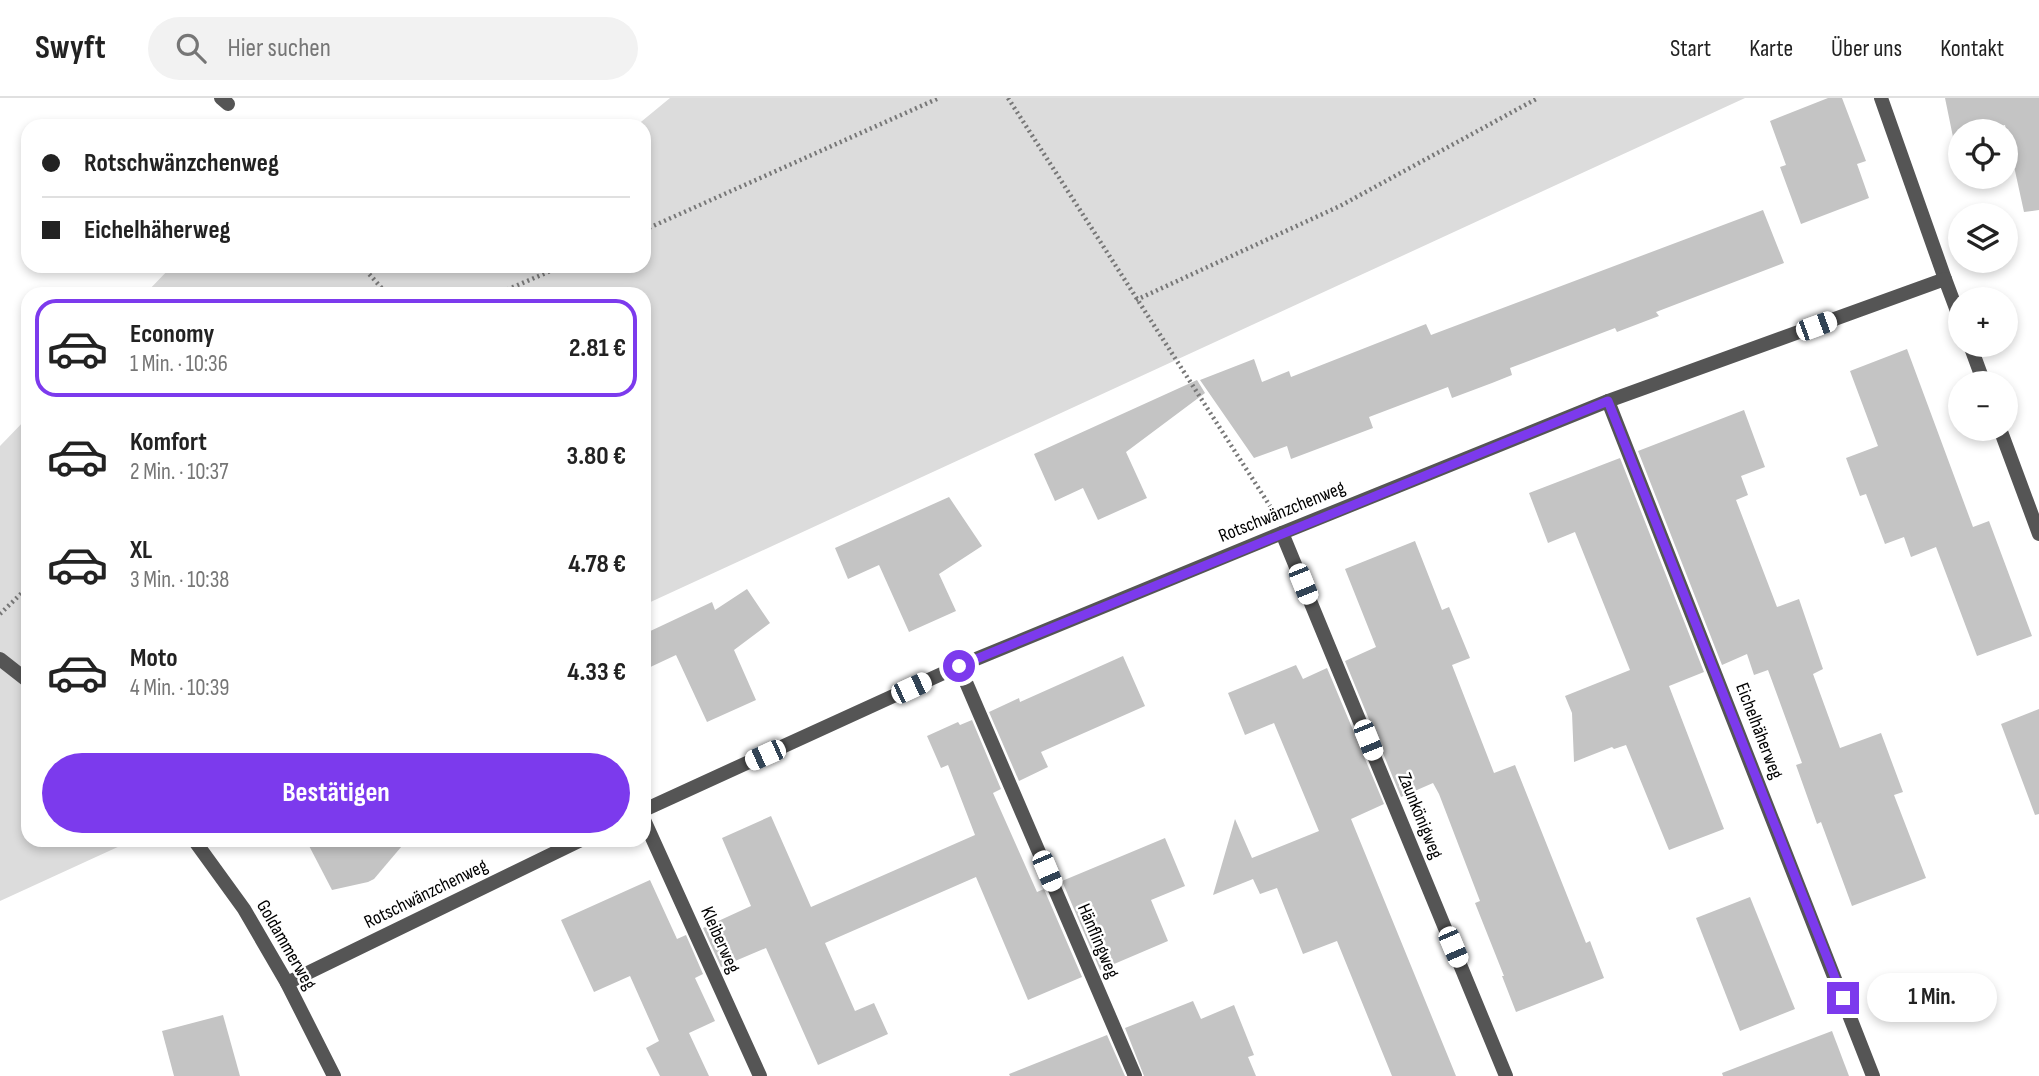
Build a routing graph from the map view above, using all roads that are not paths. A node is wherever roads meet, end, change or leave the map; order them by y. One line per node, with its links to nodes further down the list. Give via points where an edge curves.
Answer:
1 (1881, 98): 2 (street)
2 (1945, 279): 3 (street); 4 (street, Rotschwänzchenweg)
3 (1948, 287)
4 (1608, 401): 6 (street, Rotschwänzchenweg); 20 (street, Eichelhäherweg)
5 (2004, 441): 7 (street)
6 (1282, 533): 9 (street, Rotschwänzchenweg); 19 (street, Zaunkönigweg)
7 (2039, 534)
8 (0, 659): 10 (street)
9 (959, 666): 11 (street, Rotschwänzchenweg); 18 (street, Hänflingweg)
10 (21, 676)
11 (651, 807)
12 (651, 835): 17 (street, Kleiberweg)
13 (199, 847): 15 (street, Goldammerweg, via 244,909)
14 (567, 847): 15 (street, Rotschwänzchenweg)
15 (287, 984): 16 (street, Goldammerweg)
16 (334, 1076)
17 (760, 1076)
18 (1135, 1076)
19 (1506, 1076)
20 (1873, 1076)

